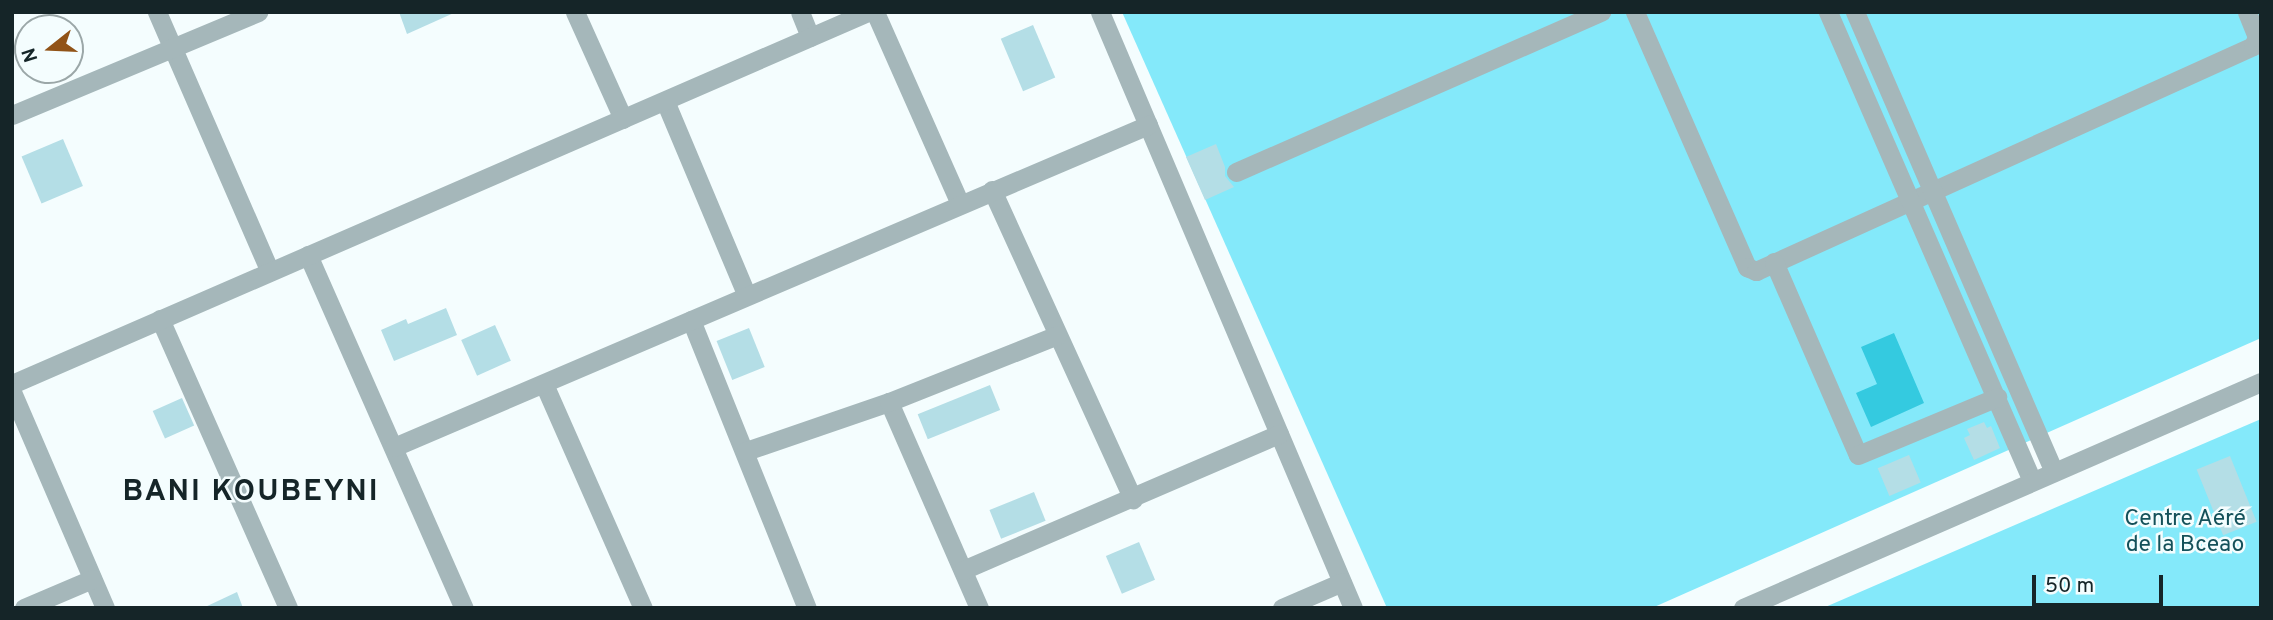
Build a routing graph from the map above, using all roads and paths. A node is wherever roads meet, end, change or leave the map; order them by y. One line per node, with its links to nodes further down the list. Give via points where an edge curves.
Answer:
1 (156, 12): 14 (street)
2 (258, 12): 14 (street)
3 (575, 12): 17 (street)
4 (800, 12): 13 (street)
5 (868, 12): 13 (street)
6 (875, 12): 23 (street)
7 (1100, 12): 18 (street)
8 (1601, 12): 19 (street)
9 (1635, 12): 25 (street, via 1747,267 1756,271)
10 (1828, 12): 22 (street)
11 (1855, 12): 21 (street)
12 (2247, 12): 21 (street, via 2257,37 2253,46)
13 (810, 37): 15 (street)
14 (172, 50): 16 (street); 26 (street)
15 (664, 101): 17 (street); 27 (street)
16 (12, 115)
17 (623, 119): 24 (street)
18 (1148, 125): 20 (street); 37 (street)
19 (1236, 172)
20 (992, 190): 23 (street); 30 (street)
21 (1933, 190): 22 (street); 40 (street)
22 (1910, 200): 25 (street); 35 (street)
23 (960, 204): 27 (street)
24 (308, 255): 26 (street); 38 (street)
25 (1774, 261): 35 (street, via 1858,455)
26 (270, 272): 28 (street)
27 (746, 295): 29 (street)
28 (160, 320): 32 (street); 48 (street)
29 (691, 320): 33 (street); 39 (street)
30 (1058, 335): 36 (street); 42 (street)
31 (2261, 382): 40 (street)
32 (12, 384)
33 (544, 384): 38 (street); 50 (street)
34 (12, 392): 44 (street)
35 (1997, 397): 41 (street)
36 (888, 402): 39 (street); 43 (street)
37 (1279, 435): 42 (street); 45 (street)
38 (394, 447): 49 (street)
39 (746, 451): 51 (street)
40 (2054, 472): 41 (street)
41 (2032, 481): 55 (street)
42 (1133, 499): 43 (street)
43 (963, 570): 52 (street)
44 (92, 579): 46 (street); 47 (street)
45 (1342, 582): 53 (street); 54 (street)
46 (24, 608)
47 (105, 608)
48 (288, 608)
49 (464, 608)
50 (643, 608)
51 (807, 608)
52 (979, 608)
53 (1282, 608)
54 (1353, 608)
55 (1743, 608)

